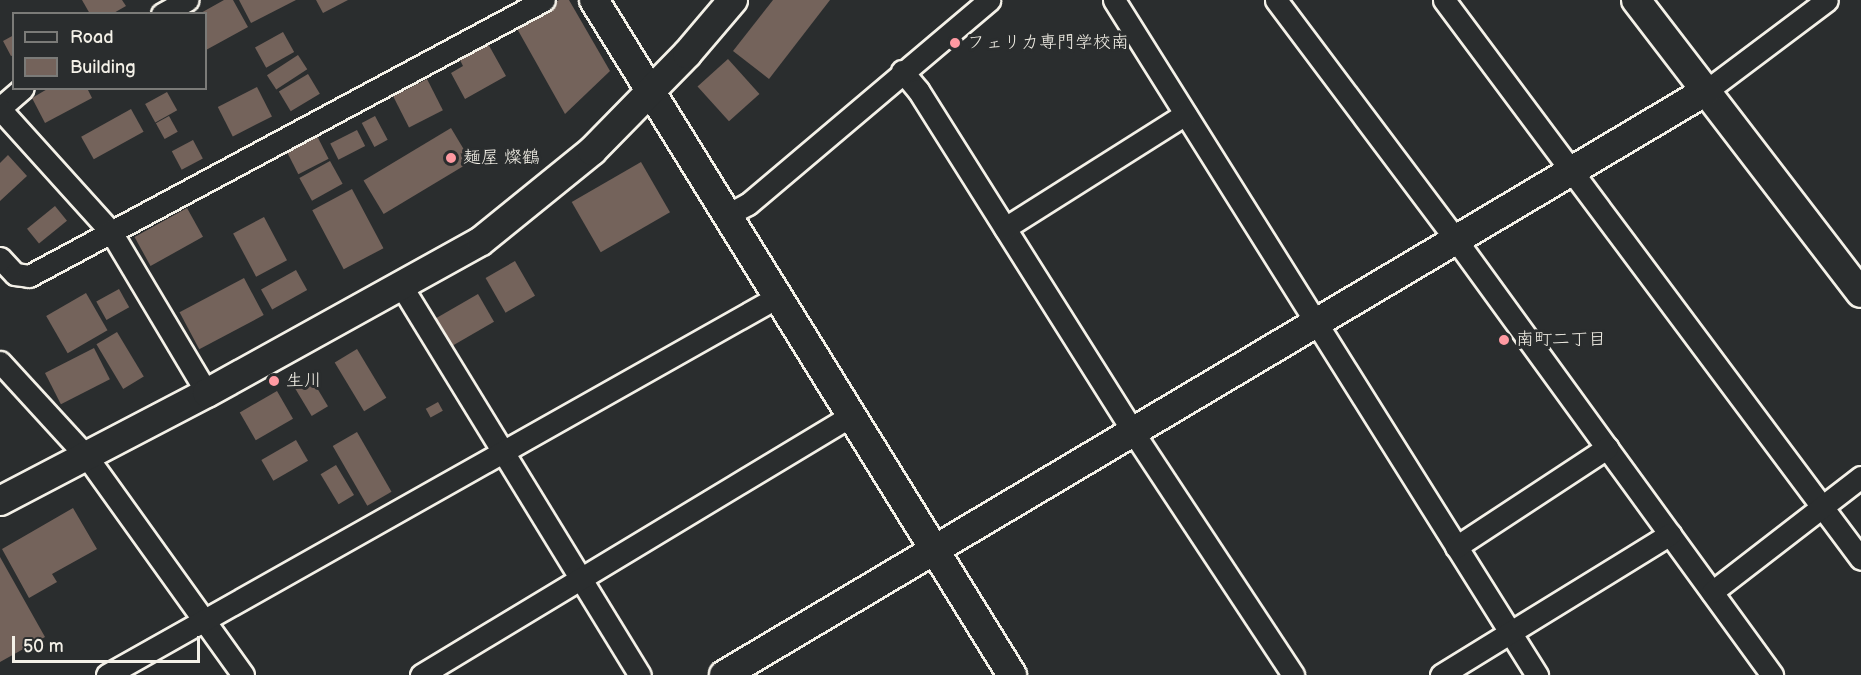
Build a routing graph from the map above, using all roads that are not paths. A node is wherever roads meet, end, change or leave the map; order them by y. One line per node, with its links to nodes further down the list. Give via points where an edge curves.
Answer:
1 (188, 0): 11 (street)
2 (544, 0): 21 (street)
3 (594, 0): 14 (street)
4 (734, 0): 14 (street)
5 (989, 0): 12 (street)
6 (1114, 0): 17 (street)
7 (1276, 0): 22 (street)
8 (1444, 0): 18 (street)
9 (1636, 0): 15 (street)
10 (1827, 0): 15 (street)
11 (166, 12)
12 (902, 71): 19 (street, via 748,204); 20 (street)
13 (21, 90): 16 (street)
14 (653, 91): 19 (street); 24 (street, via 524,210 481,242)
15 (1706, 91): 18 (street); 25 (street)
16 (0, 108): 21 (street)
17 (1185, 114): 20 (street); 27 (street)
18 (1572, 170): 22 (street); 37 (street)
19 (729, 214): 26 (street)
20 (1005, 228): 31 (street)
21 (111, 232): 23 (street, via 28,276 15,274); 29 (street)
22 (1456, 240): 27 (street); 32 (street)
23 (0, 258)
24 (402, 287): 29 (street); 33 (street)
25 (1861, 293)
26 (779, 296): 30 (street); 33 (street)
27 (1315, 323): 31 (street); 39 (street)
28 (0, 362): 34 (street)
29 (207, 393): 34 (street)
30 (852, 415): 40 (street); 42 (street)
31 (1133, 432): 40 (street); 52 (street)
32 (1607, 448): 38 (street); 39 (street)
33 (503, 453): 42 (street); 44 (street)
34 (87, 457): 36 (street); 44 (street)
35 (1861, 477): 37 (street)
36 (0, 501)
37 (1821, 507): 41 (street); 43 (street)
38 (1670, 534): 43 (street); 45 (street)
39 (1456, 547): 45 (street)
40 (935, 549): 50 (street); 51 (street)
41 (1861, 559)
42 (582, 580): 48 (street); 49 (street)
43 (1712, 592): 55 (street)
44 (205, 622): 46 (street); 47 (street)
45 (1510, 633): 53 (street); 54 (street)
46 (107, 675)
47 (243, 675)
48 (421, 675)
49 (640, 675)
50 (724, 675)
51 (1012, 675)
52 (1293, 675)
53 (1441, 675)
54 (1537, 675)
55 (1772, 675)

